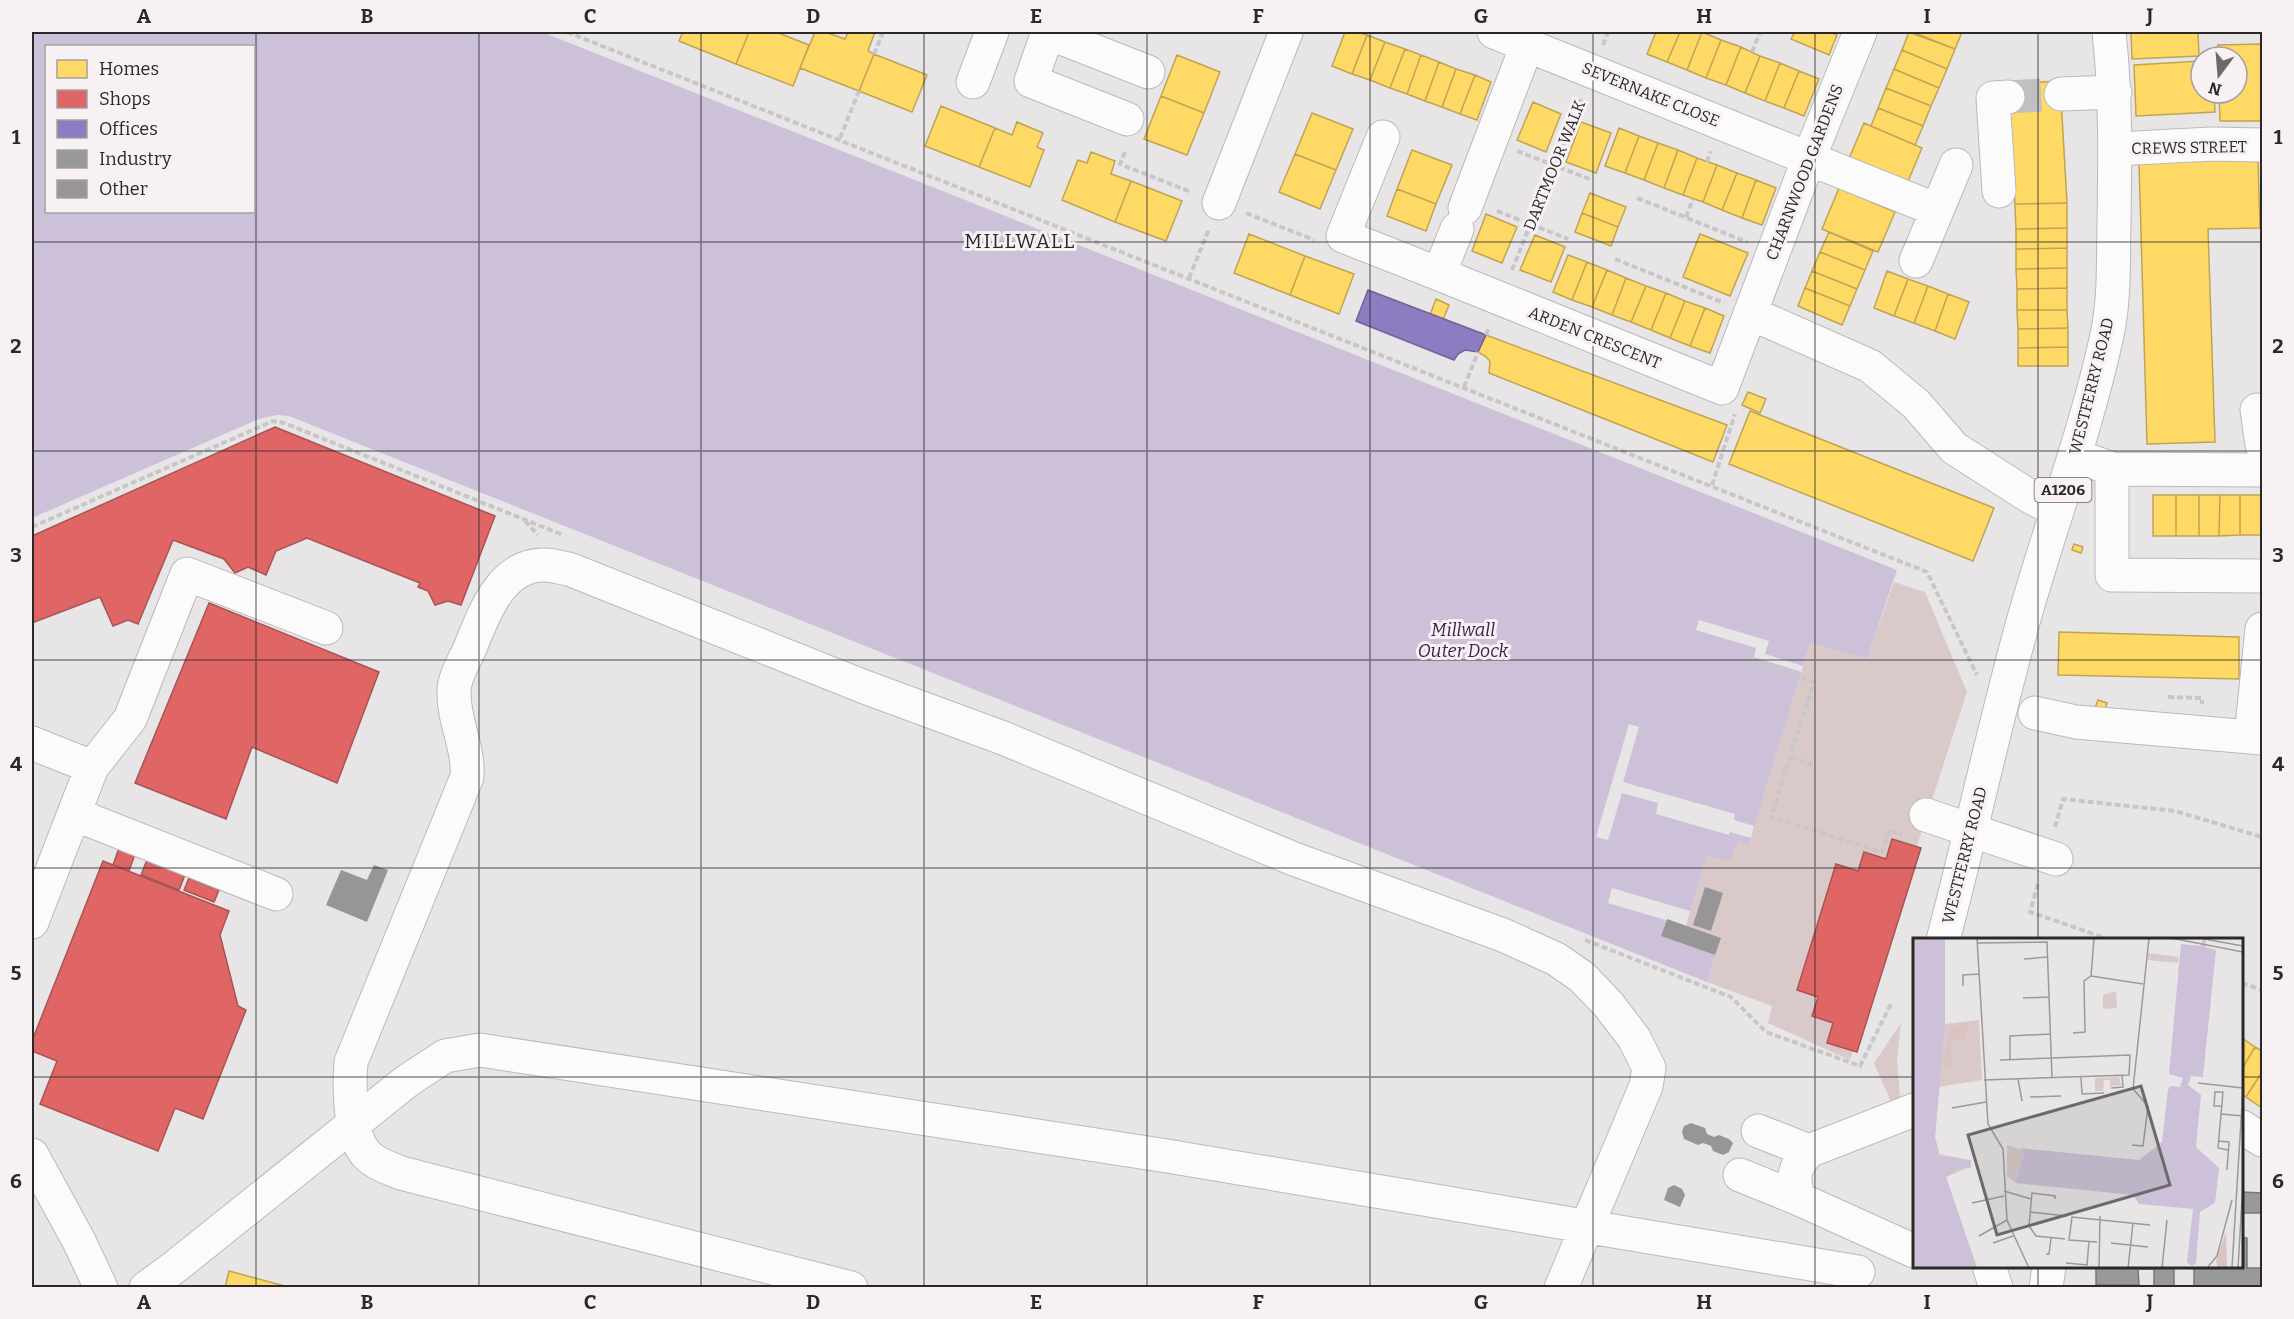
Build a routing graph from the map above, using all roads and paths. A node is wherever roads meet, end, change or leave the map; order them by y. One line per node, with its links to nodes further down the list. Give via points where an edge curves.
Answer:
1 (567, 32): 12 (path)
2 (590, 32): 13 (path)
3 (883, 32): 17 (path)
4 (992, 32): 20 (street)
5 (1047, 32): 14 (street); 25 (street, via 1031,81)
6 (1286, 32): 39 (street)
7 (1494, 32): 15 (street, SEVERNAKE CLOSE)
8 (1608, 32): 18 (path, DARTMOOR WALK)
9 (1760, 32): 16 (path)
10 (1860, 32): 32 (street, CHARNWOOD GARDENS)
11 (2109, 32): 22 (street, WESTFERRY ROAD / A1206)
12 (576, 34): 13 (path)
13 (587, 39): 27 (path)
14 (1106, 42): 19 (street)
15 (1527, 45): 18 (street, SEVERNAKE CLOSE); 28 (street)
16 (1752, 52)
17 (874, 54)
18 (1592, 70): 32 (street, SEVERNAKE CLOSE); 33 (path, DARTMOOR WALK)
19 (1148, 72)
20 (973, 82)
21 (859, 91): 27 (path)
22 (2115, 92): 23 (street); 30 (street, WESTFERRY ROAD / A1206)
23 (2061, 94)
24 (2008, 97): 36 (street, via 1993,98)
25 (1127, 119)
26 (1383, 137): 44 (street)
27 (840, 138): 50 (path)
28 (1491, 141): 33 (path); 41 (street)
29 (2262, 146): 30 (street, CREWS STREET, via 2211,144)
30 (2116, 149): 58 (street, WESTFERRY ROAD / A1206, via 2112,296 2107,334)
31 (1125, 152): 39 (path, via 1120,164)
32 (1809, 158): 40 (street, SEVERNAKE CLOSE); 46 (street, CHARNWOOD GARDENS)
33 (1553, 165): 35 (path); 43 (path, DARTMOOR WALK)
34 (1956, 165): 40 (street)
35 (1592, 180)
36 (1999, 191)
37 (1637, 198): 42 (path)
38 (1693, 199): 42 (path)
39 (1219, 203): 44 (path, via 1338,250); 50 (path)
40 (1937, 210): 48 (street)
41 (1463, 212): 43 (path); 49 (street)
42 (1686, 218): 46 (path)
43 (1530, 224): 45 (path); 51 (path, DARTMOOR WALK)
44 (1343, 236): 49 (street, ARDEN CRESCENT)
45 (1568, 239)
46 (1773, 252): 52 (street, CHARNWOOD GARDENS)
47 (1615, 259): 52 (path)
48 (1916, 261)
49 (1439, 274): 51 (street, ARDEN CRESCENT)
50 (1189, 278): 54 (path)
51 (1500, 299): 55 (street, ARDEN CRESCENT)
52 (1750, 313): 55 (street); 62 (street, via 1870,366 1916,404 1953,448)
53 (1478, 352): 54 (path)
54 (1464, 387): 61 (path)
55 (1722, 388): 61 (path, via 1740,396)
56 (2257, 410): 57 (street)
57 (2262, 445)
58 (2074, 455): 59 (street); 62 (street, WESTFERRY ROAD / A1206)
59 (2112, 469): 60 (street); 67 (street, via 2112,575)
60 (2262, 470)
61 (1712, 485): 71 (path, via 1928,572 1982,684)
62 (2056, 510): 71 (street, WESTFERRY ROAD / A1206)
63 (523, 519): 64 (path, via 273,421); 65 (path); 66 (path)
64 (32, 527)
65 (548, 528)
66 (539, 536)
67 (2262, 576)
68 (326, 628): 77 (street, via 188,574 130,719)
69 (2262, 629): 73 (street)
70 (1741, 659): 75 (path, via 1814,682)
71 (2004, 693): 80 (street, WESTFERRY ROAD / A1206)
72 (2035, 713): 73 (street, via 2076,722)
73 (2256, 738)
74 (32, 743): 77 (street)
75 (1790, 757): 76 (path); 79 (path, via 1771,817 1881,855 1889,830 1904,834)
76 (1815, 765)
77 (92, 767): 78 (street)
78 (74, 814): 83 (street); 84 (street)
79 (1916, 819): 80 (street)
80 (1971, 830): 82 (street); 85 (street, WESTFERRY ROAD / A1206)
81 (2262, 837): 82 (path, via 2175,811 2063,799)
82 (2049, 857): 86 (path, via 2030,912)
83 (276, 894)
84 (32, 922)
85 (1943, 938)
86 (2108, 938)
87 (2243, 984): 88 (path)
88 (2262, 990)
89 (1892, 1002): 90 (path, via 1860,1066)
90 (1826, 1053)
91 (1913, 1110): 96 (street)
92 (354, 1124): 100 (street, via 445,1056 480,1050 1167,1156); 100 (street, via 349,1086 351,1062 466,777 468,761 454,711 454,687 484,614 504,582 525,569 545,565 569,569 1003,738 1283,855 1556,958 1608,1004 1634,1038 1649,1068 1646,1086); 106 (street); 107 (street, via 358,1142 367,1155 401,1173)
93 (2243, 1128): 95 (street)
94 (1758, 1131): 96 (street)
95 (2262, 1140)
96 (1809, 1151): 99 (street, via 1797,1163 1793,1182)
97 (32, 1155): 105 (street)
98 (1740, 1175): 99 (street)
99 (1799, 1199): 101 (street)
100 (1587, 1226): 104 (street); 108 (street)
101 (1913, 1251)
102 (1990, 1268): 109 (street)
103 (2049, 1268): 110 (street)
104 (1858, 1272)
105 (100, 1287)
106 (146, 1287)
107 (851, 1287)
108 (1561, 1287)
109 (1996, 1287)
110 (2046, 1287)

